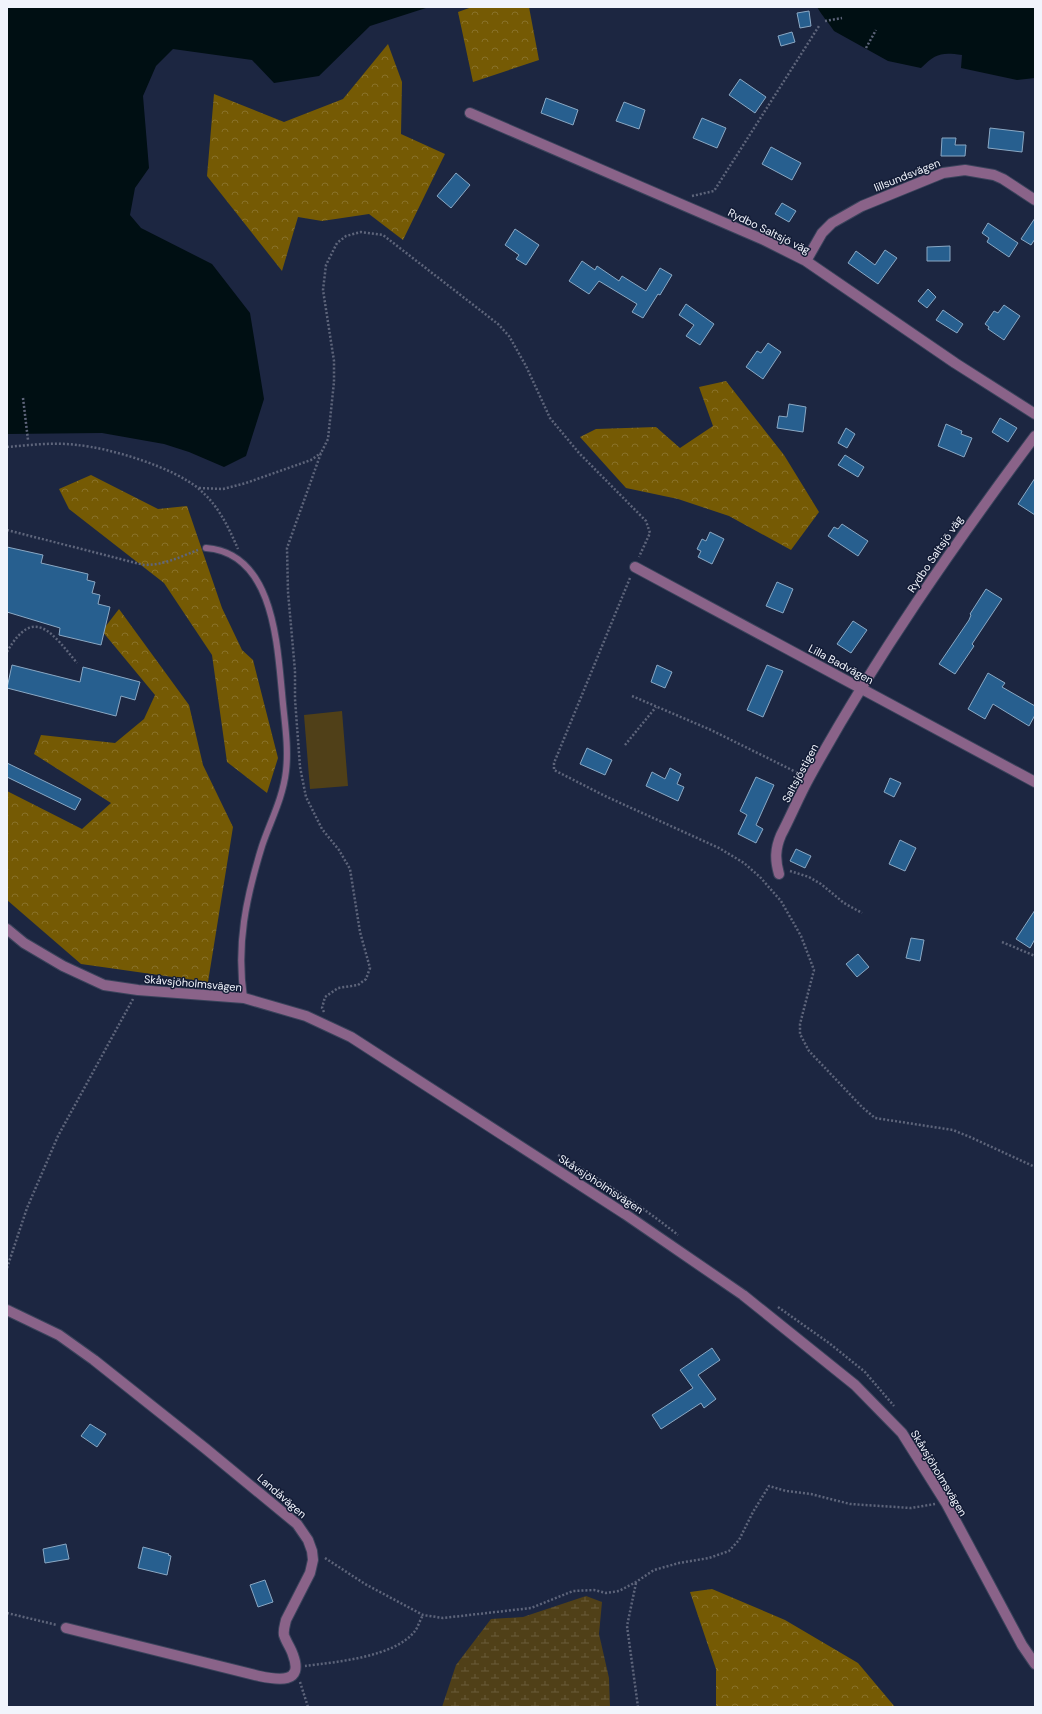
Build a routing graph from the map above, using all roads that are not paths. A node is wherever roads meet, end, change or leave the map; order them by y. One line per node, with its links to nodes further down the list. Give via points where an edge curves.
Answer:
1 (470, 113): 3 (street, Rydbo Saltsjö väg, via 764,240)
2 (1035, 200): 3 (street, lillsundsvägen, via 994,175 965,170 943,173 862,206 838,219 822,233)
3 (806, 261): 4 (street, Rydbo Saltsjö väg, via 960,367)
4 (1035, 414)
5 (1035, 436): 8 (street, Rydbo Saltsjö väg, via 972,521 881,655)
6 (206, 548): 12 (lane, via 224,552 246,566 259,586 270,612 280,673 287,759 282,793 262,847 241,933 240,973)
7 (635, 567): 8 (street, Lilla Badvägen)
8 (861, 689): 9 (street, Lilla Badvägen); 10 (street, Saltsjöstigen, via 809,778 778,843 775,859)
9 (1035, 782)
10 (778, 871)
11 (7, 929): 12 (street, Skåvsjöholmsvägen, via 24,943 104,985)
12 (244, 998): 15 (street, Skåvsjöholmsvägen, via 306,1016 351,1037 625,1214 743,1295 855,1385 902,1433 946,1503)
13 (7, 1310): 14 (street, Landåvägen, via 59,1335 94,1360 297,1524 312,1550 310,1574 284,1628 284,1635 296,1667 291,1677 276,1679)
14 (66, 1628)
15 (1035, 1664)

